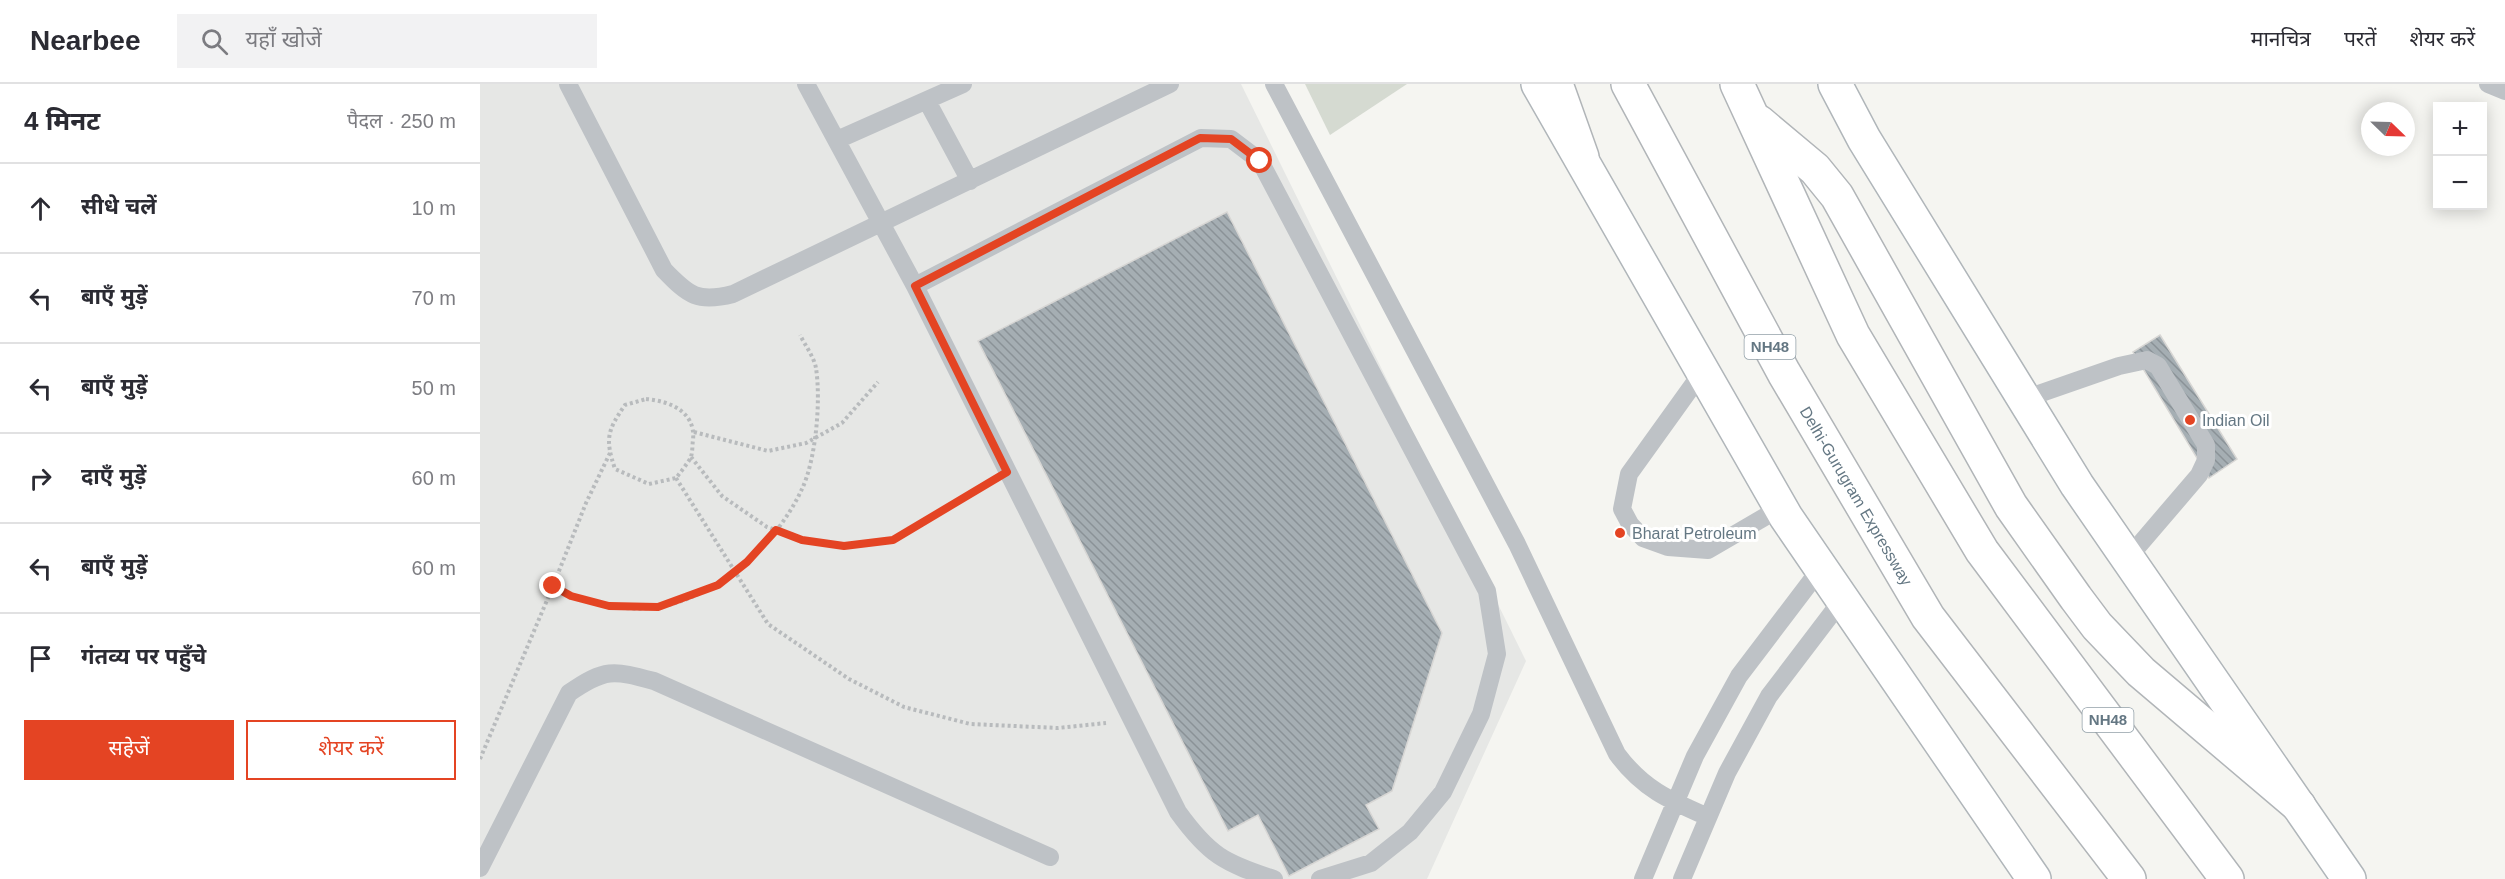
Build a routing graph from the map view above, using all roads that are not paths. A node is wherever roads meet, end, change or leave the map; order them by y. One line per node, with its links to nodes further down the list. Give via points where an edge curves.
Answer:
1 (568, 84): 18 (lane, via 664,270 682,290 709,300 733,294)
2 (806, 84): 15 (lane)
3 (963, 84): 13 (lane)
4 (1170, 84): 17 (lane)
5 (1274, 84): 26 (lane, via 1517,544 1617,754 1652,791)
6 (1538, 84): 16 (main road)
7 (1556, 84): 16 (main road)
8 (1628, 84): 36 (main road, Delhi-Gurugram Expressway / NH48, via 1784,373 1921,606)
9 (1737, 84): 14 (main road, NH48)
10 (1835, 84): 21 (main road, via 1863,139)
11 (2488, 84): 12 (lane)
12 (2505, 91)
13 (927, 100): 15 (lane); 17 (lane)
14 (1753, 117): 27 (main road, via 1815,169 1837,196 2015,513 2097,626 2141,672); 37 (main road, NH48, via 1852,335 1989,561)
15 (837, 140): 18 (lane)
16 (1582, 158): 20 (main road)
17 (970, 181): 18 (lane)
18 (881, 221): 19 (lane)
19 (915, 286): 31 (lane, via 1178,812 1199,840 1232,865); 32 (lane, via 1200,138 1231,139 1260,161 1487,591 1497,654 1481,714 1443,792 1410,832 1371,863)
20 (1703, 371): 22 (main road); 22 (lane, via 1629,474 1622,509 1630,524 1643,538 1668,547 1708,549)
21 (2024, 399): 23 (main road); 23 (lane, via 2119,366 2147,360 2158,366 2206,446 2206,460 2199,475)
22 (1780, 508): 24 (main road)
23 (2128, 558): 27 (main road)
24 (1821, 568): 25 (main road); 26 (lane, via 1739,676 1695,756)
25 (1842, 600): 28 (lane, via 1769,696 1727,772); 35 (main road)
26 (1675, 802): 28 (lane); 33 (lane)
27 (2299, 806): 38 (main road)
28 (1708, 817): 34 (lane)
29 (1050, 857): 30 (lane, via 654,681 623,673 594,675 569,693)
30 (480, 868)
31 (1274, 879)
32 (1320, 879)
33 (1643, 879)
34 (1682, 879)
35 (2034, 879)
36 (2129, 879)
37 (2227, 879)
38 (2349, 879)

